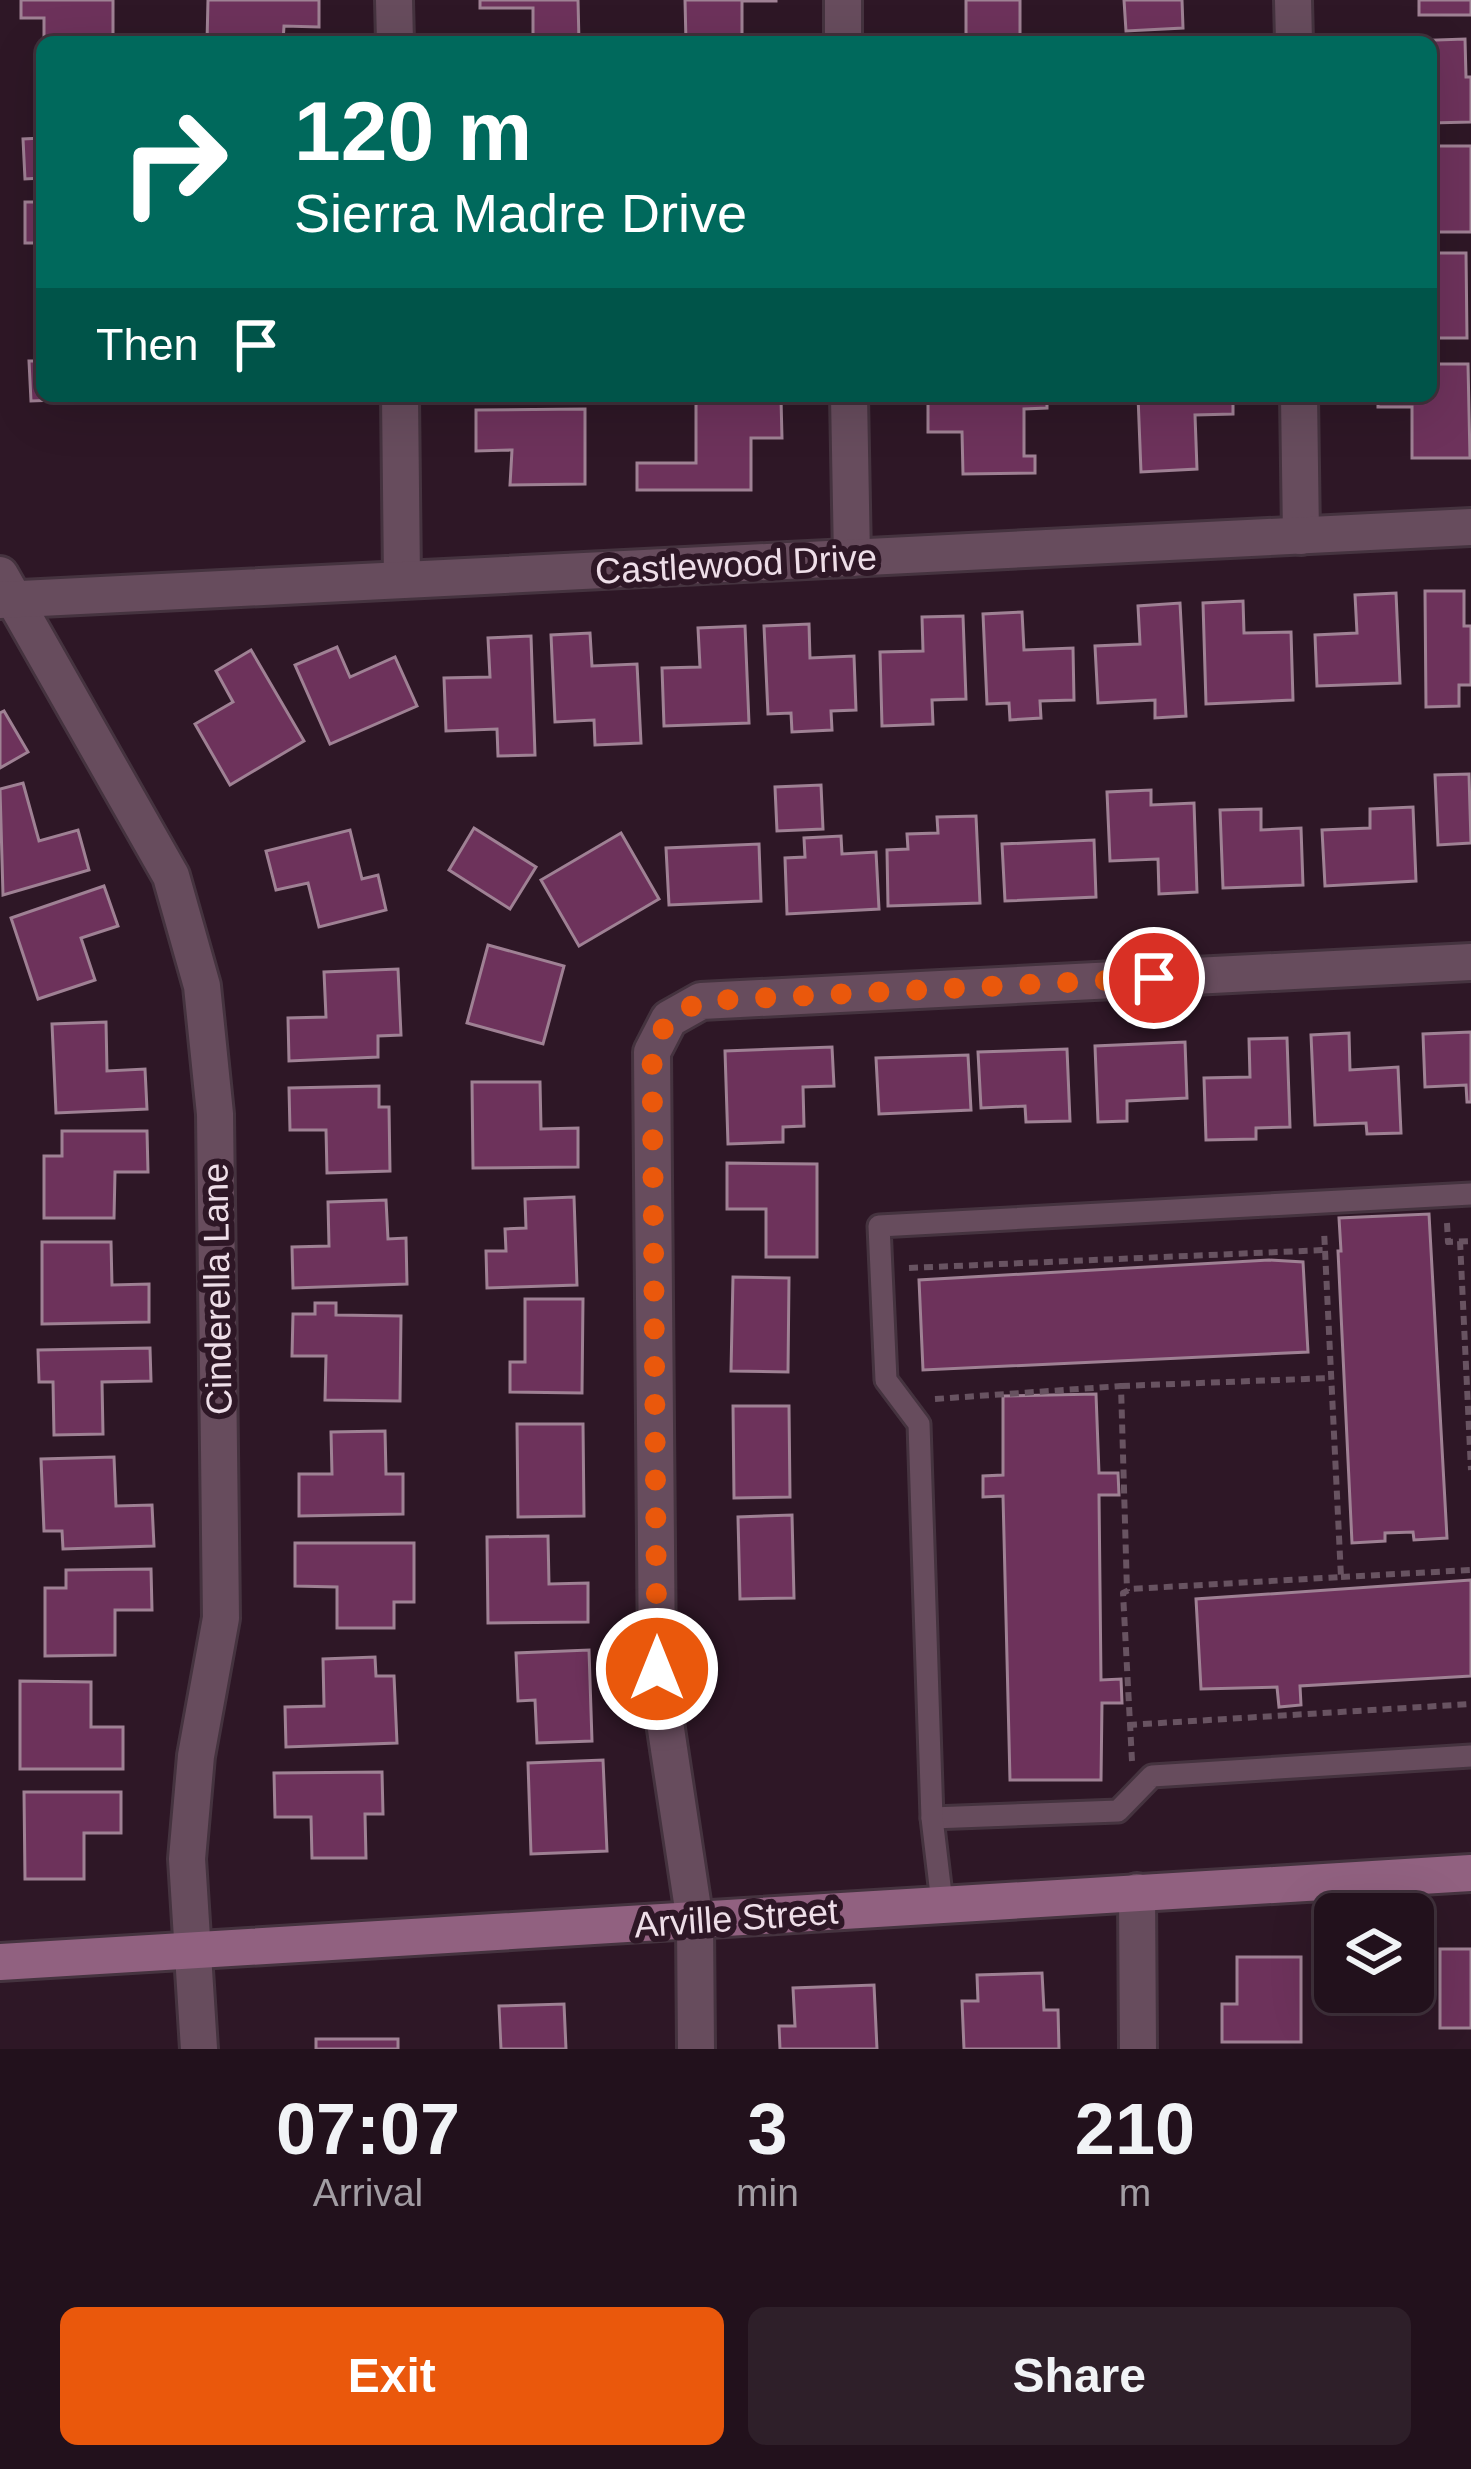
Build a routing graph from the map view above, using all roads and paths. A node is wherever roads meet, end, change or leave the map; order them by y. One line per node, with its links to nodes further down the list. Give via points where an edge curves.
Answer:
1 (394, 0): 4 (street)
2 (843, 0): 5 (street)
3 (1293, 0): 6 (street)
4 (394, 36)
5 (843, 36)
6 (1294, 36)
7 (400, 402): 13 (street)
8 (849, 402): 12 (street)
9 (1299, 402): 11 (street)
10 (1471, 527): 11 (street, Castlewood Drive)
11 (1301, 536): 12 (street, Castlewood Drive)
12 (852, 558): 13 (street, Castlewood Drive)
13 (402, 580): 14 (street, Castlewood Drive)
14 (5, 592): 38 (street, Cinderella Lane, via 171,876 202,986 215,1114 221,1618 187,1859)
15 (1471, 962): 37 (street, via 701,1001 668,1019 652,1052 657,1669)
16 (1471, 1194): 17 (lane)
17 (1321, 1202): 19 (path); 20 (lane, via 879,1226)
18 (1460, 1241): 21 (path)
19 (1325, 1250): 20 (path); 22 (path)
20 (881, 1270): 24 (lane, via 886,1380)
21 (1469, 1367): 25 (path)
22 (1331, 1378): 23 (path); 27 (path)
23 (1121, 1386): 24 (path); 28 (path)
24 (900, 1400): 33 (lane, via 919,1424)
25 (1471, 1470)
26 (1471, 1570): 27 (path)
27 (1342, 1576): 28 (path)
28 (1127, 1591): 30 (path)
29 (1471, 1704): 30 (path)
30 (1128, 1725): 32 (path, via 1129,1754)
31 (1471, 1756): 32 (lane, via 1152,1776)
32 (1143, 1785): 33 (lane, via 1118,1811)
33 (932, 1818): 36 (lane)
34 (1471, 1873): 35 (main road, Arville Street)
35 (1137, 1892): 36 (main road, Arville Street); 42 (street)
36 (942, 1904): 37 (main road, Arville Street)
37 (695, 1922): 38 (main road, Arville Street); 41 (street)
38 (194, 1952): 39 (main road, Arville Street); 40 (street, Cinderella Lane)
39 (0, 1962)
40 (200, 2049)
41 (696, 2049)
42 (1138, 2049)

